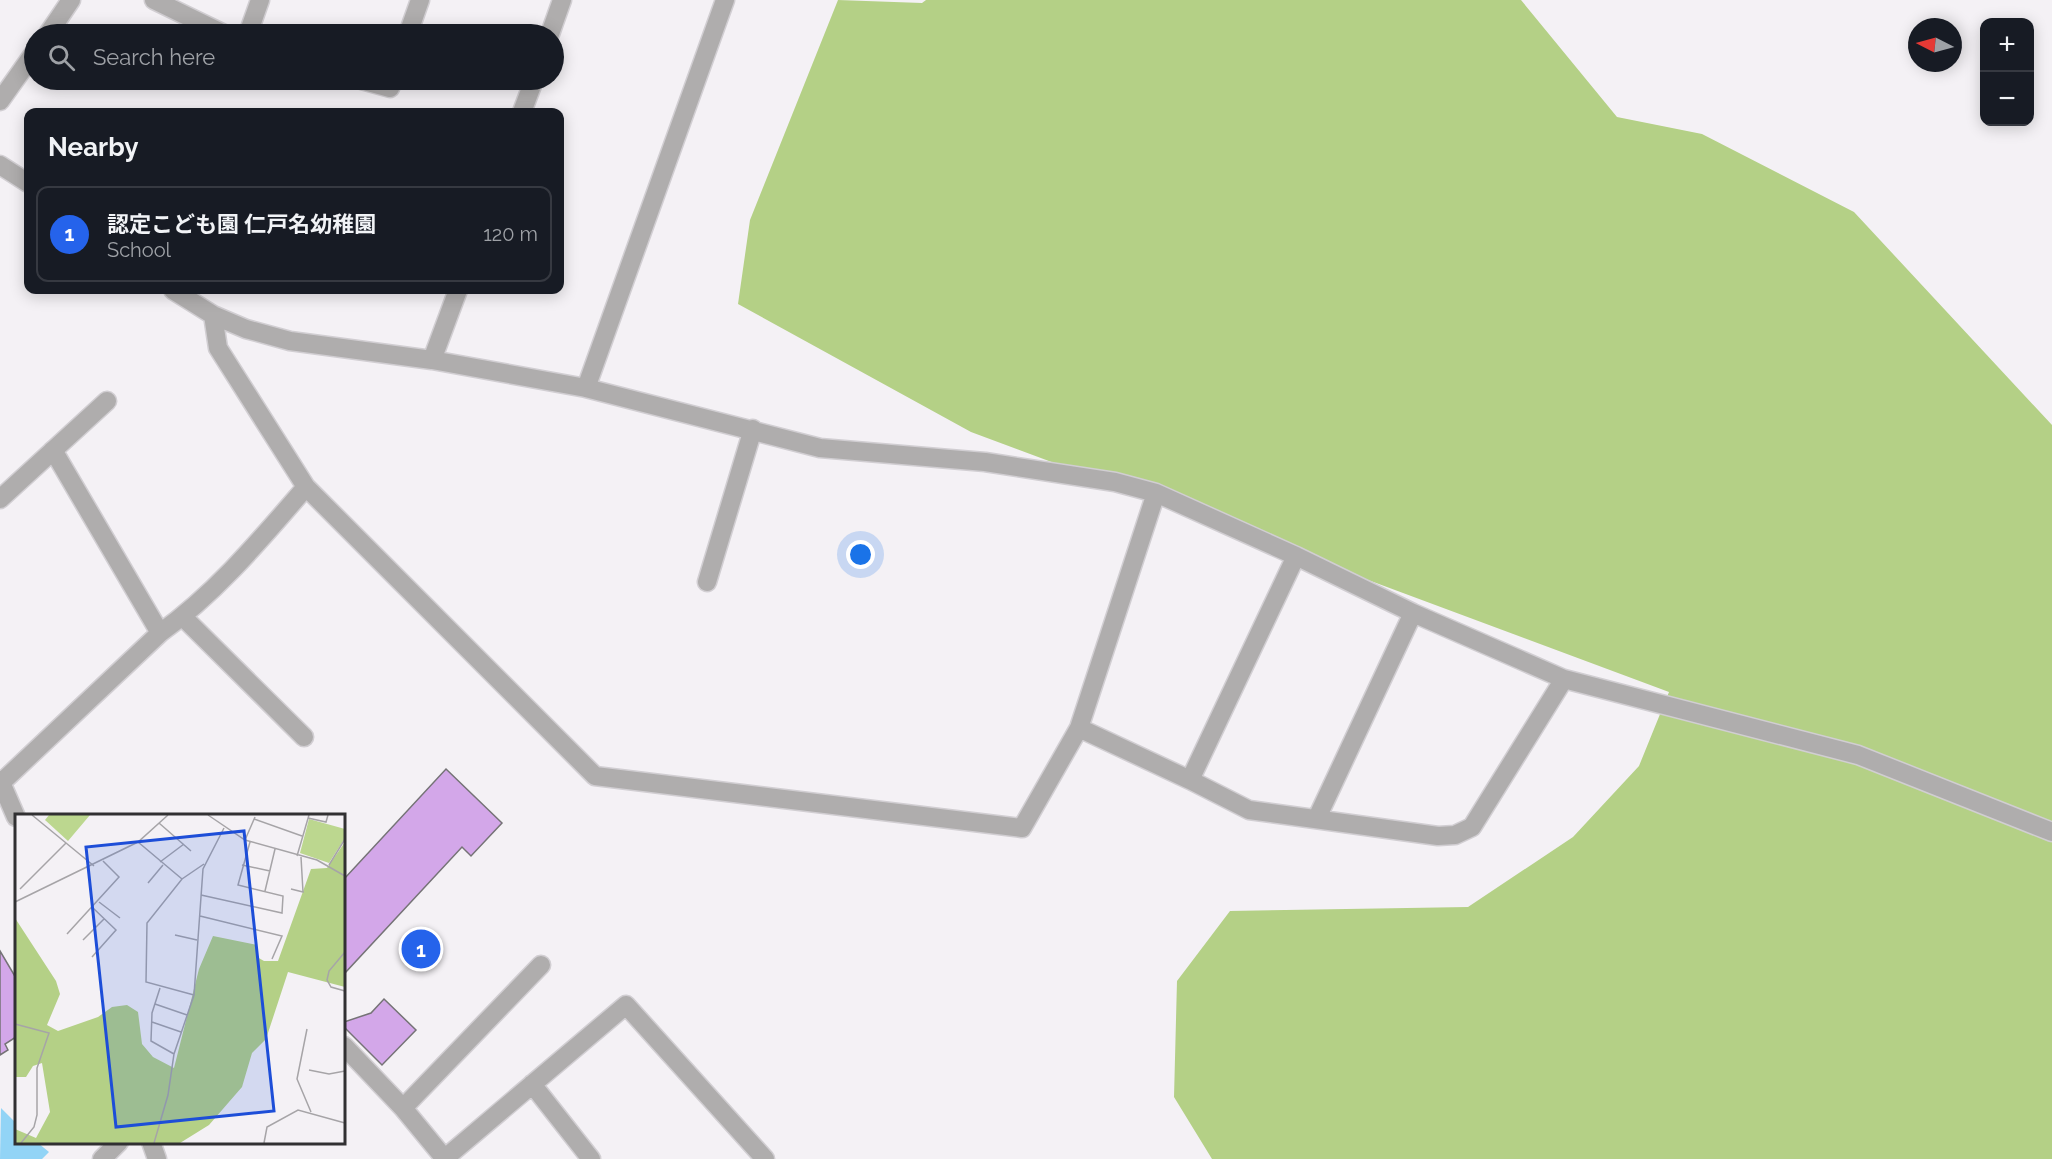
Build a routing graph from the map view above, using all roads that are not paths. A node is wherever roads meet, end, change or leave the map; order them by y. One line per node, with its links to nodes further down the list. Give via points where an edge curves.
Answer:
1 (154, 0): 8 (street)
2 (260, 0): 9 (street)
3 (420, 0): 10 (street)
4 (562, 0): 11 (street)
5 (725, 0): 22 (street)
6 (69, 1): 7 (street)
7 (54, 24)
8 (203, 24)
9 (252, 24)
10 (412, 24)
11 (554, 24)
12 (24, 67): 14 (street)
13 (530, 90): 15 (street)
14 (0, 101)
15 (524, 108)
16 (0, 165): 17 (street)
17 (24, 180)
18 (179, 294): 20 (street)
19 (457, 294): 21 (street)
20 (213, 315): 21 (street, via 290,341); 26 (street, via 218,348)
21 (432, 360): 22 (street)
22 (586, 388): 24 (street)
23 (107, 401): 25 (street)
24 (753, 429): 27 (street, via 820,448 986,462 1115,482); 30 (street)
25 (53, 450): 28 (street); 33 (street)
26 (306, 487): 32 (street, via 217,585); 35 (street, via 594,776 1022,828)
27 (1155, 493): 29 (street); 35 (street)
28 (0, 499)
29 (1296, 556): 31 (street); 37 (street)
30 (707, 582)
31 (1413, 614): 34 (street); 40 (street)
32 (183, 616): 33 (street); 36 (street)
33 (160, 633): 38 (street)
34 (1564, 679): 40 (street, via 1472,827 1455,835 1438,836); 41 (street, via 1858,755)
35 (1079, 728): 37 (street)
36 (304, 737)
37 (1190, 780): 40 (street, via 1249,810)
38 (1, 781): 39 (street)
39 (15, 815)
40 (1317, 818)
41 (2052, 832)
42 (541, 965): 45 (street)
43 (345, 1047): 45 (street)
44 (532, 1084): 50 (street); 51 (street); 52 (street, via 626,1005)
45 (404, 1108): 50 (street)
46 (118, 1144): 48 (street)
47 (151, 1144): 49 (street)
48 (102, 1159)
49 (157, 1159)
50 (445, 1159)
51 (591, 1159)
52 (765, 1159)

